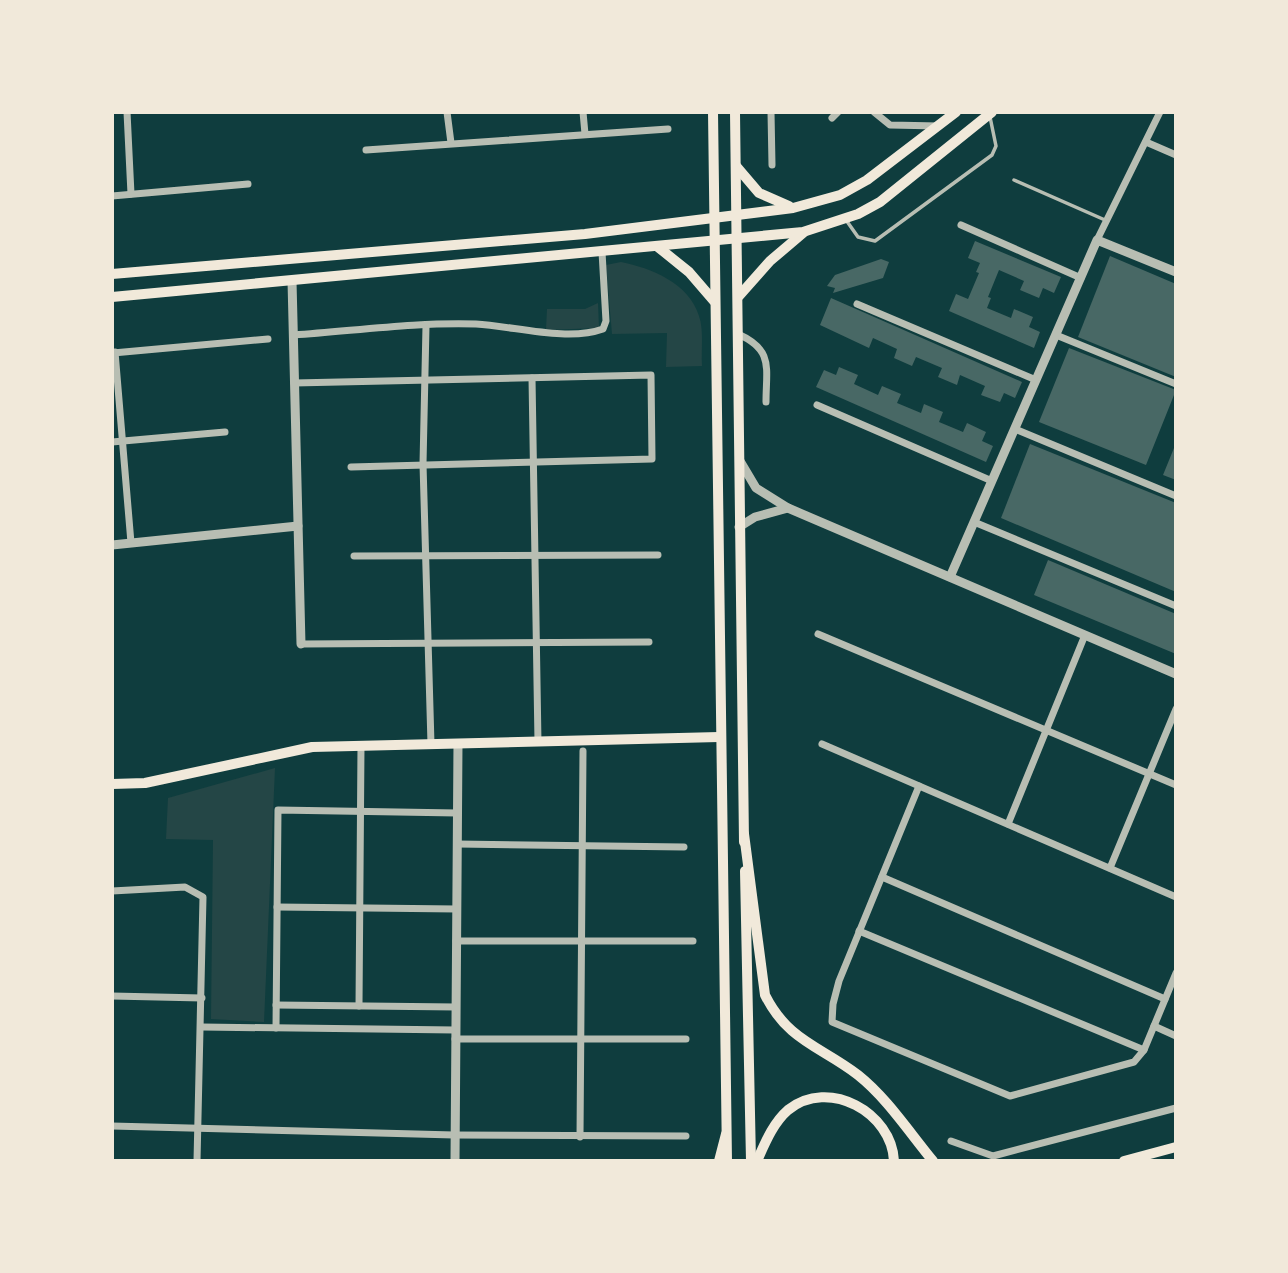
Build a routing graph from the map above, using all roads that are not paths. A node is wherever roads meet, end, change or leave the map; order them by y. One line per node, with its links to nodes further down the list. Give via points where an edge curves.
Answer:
1 (127, 112): 22 (street)
2 (447, 112): 15 (street)
3 (583, 112): 13 (street)
4 (713, 112): 26 (main road)
5 (735, 112): 19 (main road)
6 (771, 112): 18 (street)
7 (874, 112): 11 (street, via 898,127)
8 (956, 112): 11 (main road)
9 (1160, 112): 14 (street)
10 (990, 113): 27 (main road, via 891,195); 27 (lane, via 996,146 992,155 875,241 858,237)
11 (940, 126): 24 (main road, via 867,180 840,195)
12 (668, 129): 13 (street)
13 (585, 134): 15 (street)
14 (1146, 142): 17 (street); 28 (street)
15 (451, 143): 16 (street)
16 (366, 150)
17 (1176, 155)
18 (772, 165)
19 (736, 166): 24 (main road, via 759,192); 25 (main road)
20 (1014, 180): 28 (lane)
21 (248, 184): 22 (street)
22 (131, 194): 23 (street)
23 (112, 196)
24 (793, 208): 25 (main road)
25 (738, 213): 26 (main road); 31 (main road)
26 (714, 216): 33 (main road); 37 (main road, via 585,233)
27 (845, 219): 30 (main road)
28 (1106, 220): 32 (street)
29 (961, 225): 38 (street)
30 (803, 232): 31 (main road); 40 (main road)
31 (738, 240): 33 (main road); 40 (main road)
32 (1097, 240): 36 (street); 38 (street)
33 (713, 242): 34 (main road); 42 (main road)
34 (658, 247): 35 (main road); 42 (main road, via 689,272)
35 (602, 252): 39 (main road); 44 (street, via 603,329 551,333 518,327)
36 (1176, 272)
37 (112, 274)
38 (1081, 278): 47 (street)
39 (292, 281): 41 (main road); 46 (street)
40 (738, 296): 45 (main road)
41 (112, 297)
42 (714, 301): 88 (main road)
43 (857, 303): 51 (street)
44 (426, 326): 46 (street); 52 (street)
45 (738, 334): 55 (street, via 758,342 766,358); 61 (main road)
46 (294, 335): 53 (street)
47 (1056, 335): 51 (street); 54 (street)
48 (268, 339): 49 (street)
49 (114, 353): 59 (street)
50 (532, 378): 52 (street); 63 (street); 63 (street, via 651,375 652,459)
51 (1036, 380): 57 (street)
52 (425, 381): 53 (street); 62 (street)
53 (295, 383): 69 (street)
54 (1176, 384)
55 (766, 402)
56 (817, 405): 65 (street)
57 (1015, 429): 65 (street); 66 (street)
58 (225, 432): 59 (street)
59 (122, 441): 60 (street); 71 (street)
60 (112, 442)
61 (738, 458): 67 (street, via 756,488); 70 (main road)
62 (423, 464): 63 (street); 64 (street); 76 (street)
63 (533, 464): 75 (street)
64 (351, 467)
65 (992, 481): 68 (street)
66 (1176, 496)
67 (788, 508): 70 (street, via 755,517); 77 (street)
68 (974, 522): 77 (street); 78 (street)
69 (298, 526): 71 (street); 82 (street)
70 (740, 527): 102 (main road)
71 (131, 543): 72 (street)
72 (112, 545)
73 (657, 555): 75 (street)
74 (354, 556): 76 (street)
75 (535, 556): 76 (street); 83 (street)
76 (426, 557): 84 (street)
77 (950, 577): 80 (street)
78 (1176, 606)
79 (818, 634): 87 (street)
80 (1085, 635): 85 (street); 87 (street)
81 (649, 642): 83 (street)
82 (302, 644): 84 (street)
83 (536, 644): 84 (street); 89 (street)
84 (428, 645): 90 (street)
85 (1176, 674)
86 (1176, 709): 95 (street)
87 (1047, 731): 95 (street); 101 (street)
88 (719, 737): 89 (main road); 136 (main road)
89 (538, 742): 91 (main road)
90 (431, 744): 91 (main road); 93 (main road)
91 (458, 744): 100 (street)
92 (822, 744): 98 (street)
93 (362, 746): 96 (main road, via 290,750 145,783); 99 (street)
94 (583, 751): 104 (street)
95 (1149, 774): 97 (street); 106 (street)
96 (112, 784)
97 (1176, 785)
98 (919, 786): 101 (street); 107 (street)
99 (361, 811): 100 (street); 110 (street, via 278,810); 111 (street)
100 (457, 813): 103 (street)
101 (1008, 824): 106 (street)
102 (744, 834): 145 (main road); 147 (main road, via 765,995 772,1009 798,1039 873,1088)
103 (457, 844): 104 (street); 112 (street)
104 (583, 845): 105 (street); 116 (street)
105 (684, 847)
106 (1110, 868): 109 (street)
107 (881, 877): 113 (street); 120 (street)
108 (112, 891): 119 (street, via 185,887 203,897)
109 (1176, 897)
110 (277, 906): 111 (street); 121 (street)
111 (360, 908): 112 (street); 122 (street)
112 (457, 909): 114 (street)
113 (859, 931): 131 (street); 131 (street, via 839,981 832,1022 1010,1096 1134,1062)
114 (456, 941): 116 (street); 123 (street)
115 (693, 941): 116 (street)
116 (582, 943): 130 (street)
117 (1176, 974): 120 (street)
118 (112, 996): 119 (street)
119 (202, 998): 125 (street)
120 (1165, 999): 124 (street)
121 (276, 1005): 122 (street); 126 (street)
122 (359, 1006): 123 (street)
123 (456, 1007): 127 (street)
124 (1154, 1026): 128 (street); 131 (street)
125 (202, 1027): 126 (street); 134 (street)
126 (276, 1028): 127 (street)
127 (455, 1035): 130 (street); 135 (street)
128 (1176, 1035)
129 (686, 1039): 130 (street)
130 (581, 1041): 138 (street)
131 (1144, 1050)
132 (1176, 1108): 139 (street, via 993,1156)
133 (112, 1126): 134 (street)
134 (197, 1128): 135 (street); 141 (street)
135 (454, 1135): 138 (street); 142 (street)
136 (726, 1135): 143 (main road); 144 (main road)
137 (686, 1136): 138 (street)
138 (580, 1137)
139 (951, 1141)
140 (1176, 1147): 148 (main road)
141 (197, 1161)
142 (455, 1161)
143 (719, 1161)
144 (727, 1161)
145 (754, 1161): 146 (main road, via 781,1118 802,1102 820,1097 848,1102 873,1115 889,1139)
146 (894, 1161)
147 (933, 1161)
148 (1124, 1161)

